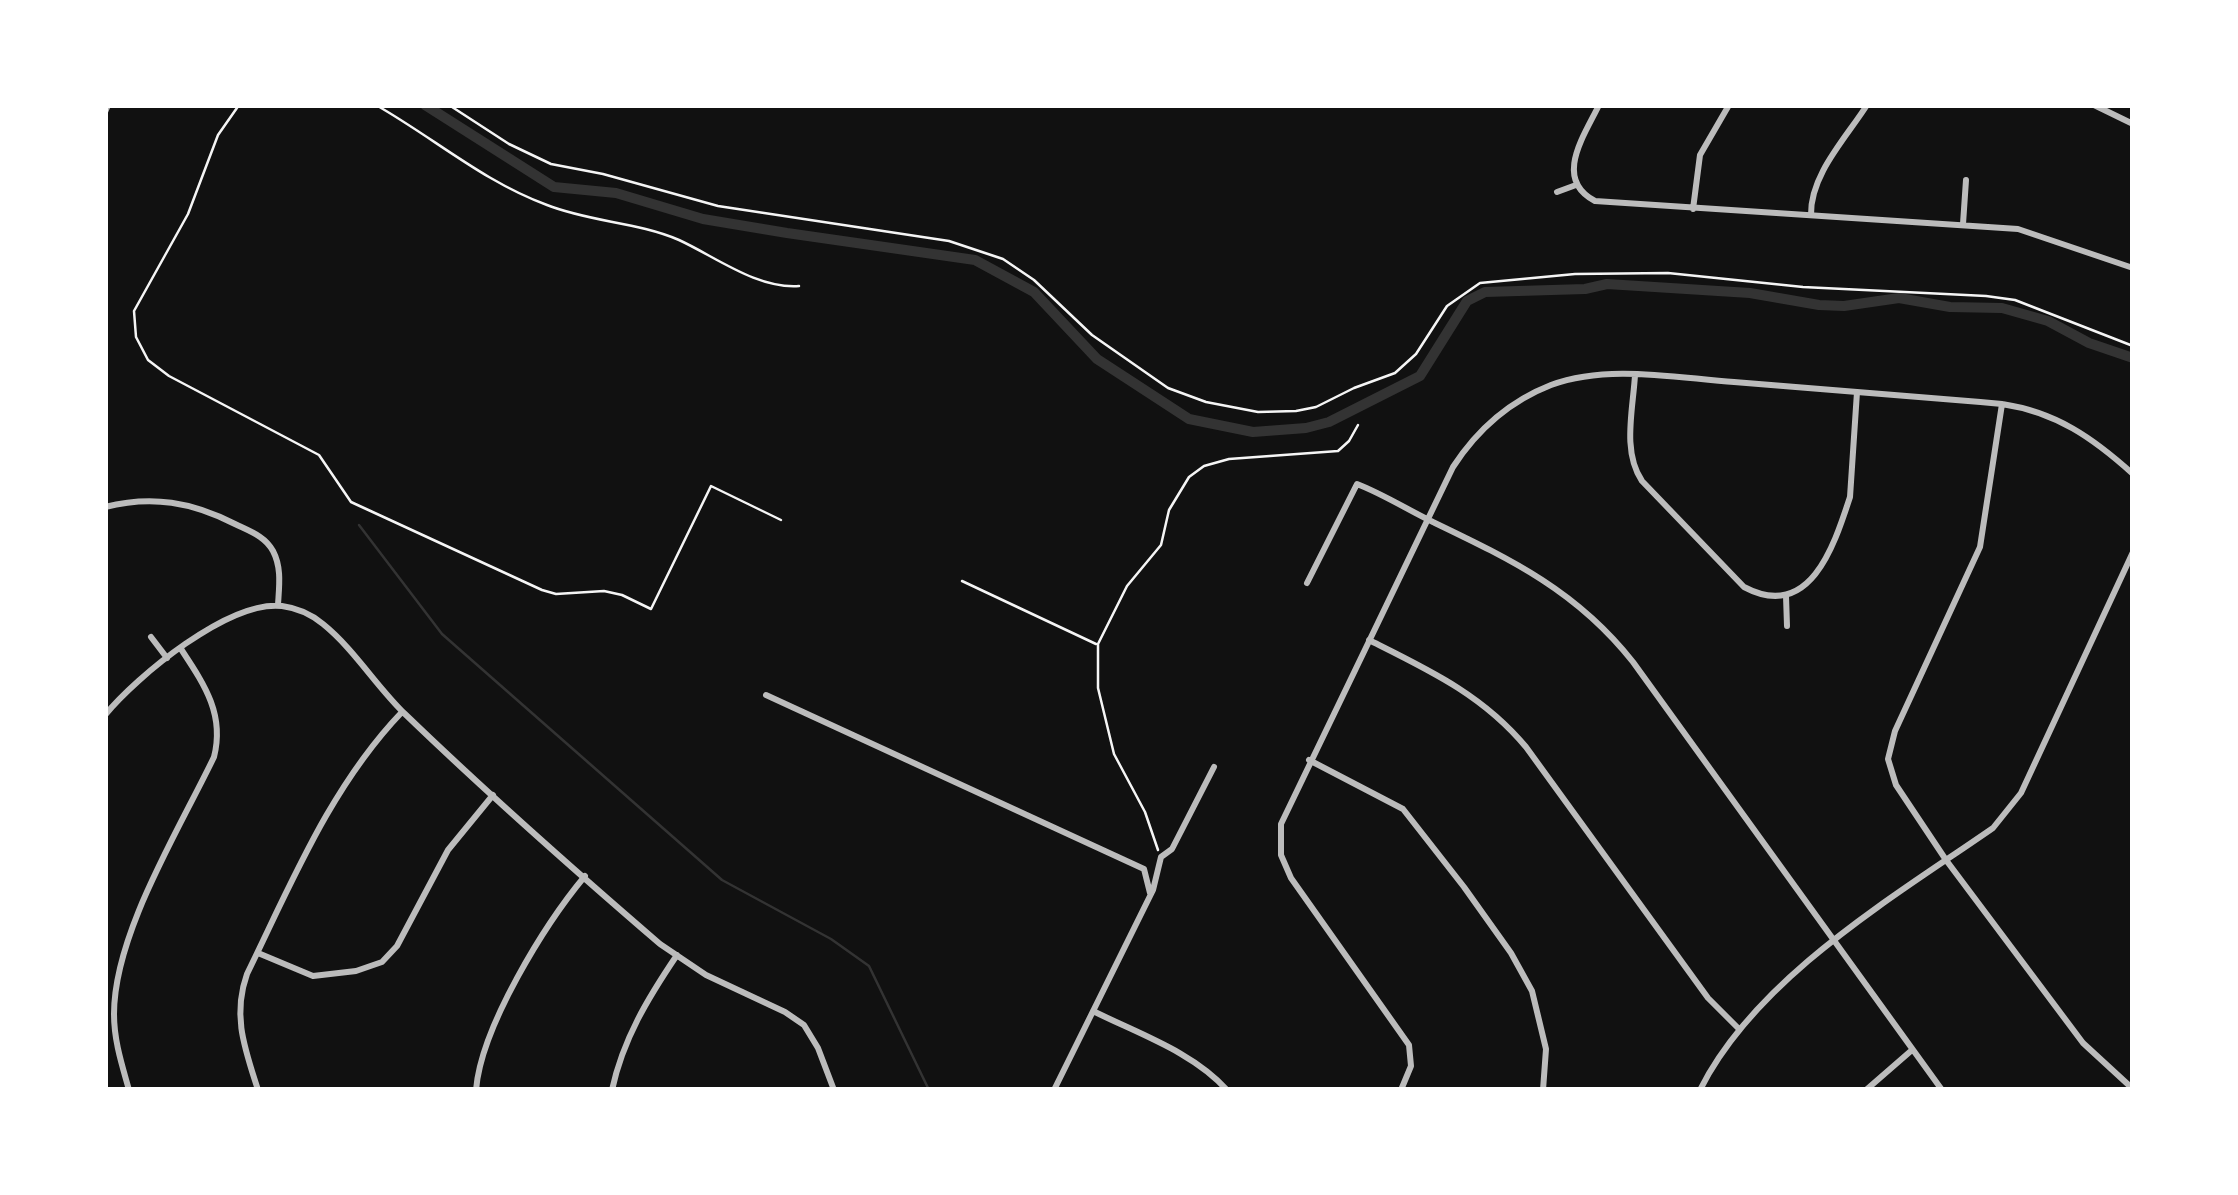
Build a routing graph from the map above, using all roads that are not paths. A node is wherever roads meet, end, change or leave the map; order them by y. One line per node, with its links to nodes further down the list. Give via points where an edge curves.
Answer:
1 (1599, 105): 7 (street, via 1575,155)
2 (1729, 105): 9 (street, via 1697,164)
3 (1868, 105): 10 (street, via 1820,177)
4 (2094, 105): 5 (street)
5 (2133, 124)
6 (1966, 180): 11 (street)
7 (1576, 185): 8 (street); 9 (street, via 1595,201)
8 (1558, 192)
9 (1693, 208): 10 (street)
10 (1811, 215): 11 (street)
11 (1962, 224): 12 (street, via 2026,230)
12 (2133, 268)
13 (1635, 375): 14 (street); 18 (street, via 1562,382 1515,403 1462,454); 21 (street, via 1630,447 1642,481 1744,586)
14 (1857, 392): 15 (street); 21 (street, via 1845,513 1815,579)
15 (2002, 404): 16 (street, via 2079,430); 34 (street, via 1980,547 1888,753 1896,785)
16 (2133, 474)
17 (106, 505): 22 (street, via 182,503 255,534 276,559)
18 (1427, 519): 20 (street, via 1357,484); 25 (street); 37 (street, via 1548,581 1596,620)
19 (2133, 552): 34 (street, via 2021,793 1993,828)
20 (1307, 582)
21 (1786, 596): 23 (street)
22 (278, 606): 26 (street, via 245,610); 29 (street, via 327,626)
23 (1787, 626)
24 (151, 637): 27 (street)
25 (1369, 640): 31 (street); 41 (street, via 1453,682 1500,717 1708,998)
26 (180, 649): 27 (street); 44 (street, via 208,692 218,742 123,952 114,1014)
27 (167, 658): 30 (street)
28 (766, 695): 36 (street, via 1144,869)
29 (402, 712): 33 (street); 38 (street, via 336,797)
30 (105, 715)
31 (1309, 760): 51 (street, via 1281,824 1281,855 1402,1032 1411,1053); 52 (street, via 1403,809 1473,900 1538,1008)
32 (1214, 767): 36 (street, via 1172,849 1161,857)
33 (493, 794): 35 (street); 38 (street, via 448,850 382,962 312,976)
34 (1946, 860): 37 (street); 43 (street, via 2083,1044)
35 (586, 876): 39 (street); 46 (street, via 556,911 523,970 481,1058)
36 (1150, 894): 40 (street)
37 (1836, 941): 41 (street, via 1784,980); 42 (street)
38 (258, 953): 45 (street, via 242,989 238,1020)
39 (677, 956): 47 (street, via 626,1040); 48 (street, via 804,1025)
40 (1093, 1011): 49 (street); 50 (street, via 1194,1062)
41 (1739, 1028): 53 (street)
42 (1912, 1050): 54 (street); 55 (street)
43 (2133, 1088)
44 (129, 1090)
45 (258, 1090)
46 (476, 1090)
47 (612, 1090)
48 (834, 1090)
49 (1054, 1090)
50 (1227, 1090)
51 (1401, 1090)
52 (1543, 1090)
53 (1700, 1090)
54 (1866, 1090)
55 (1942, 1090)

